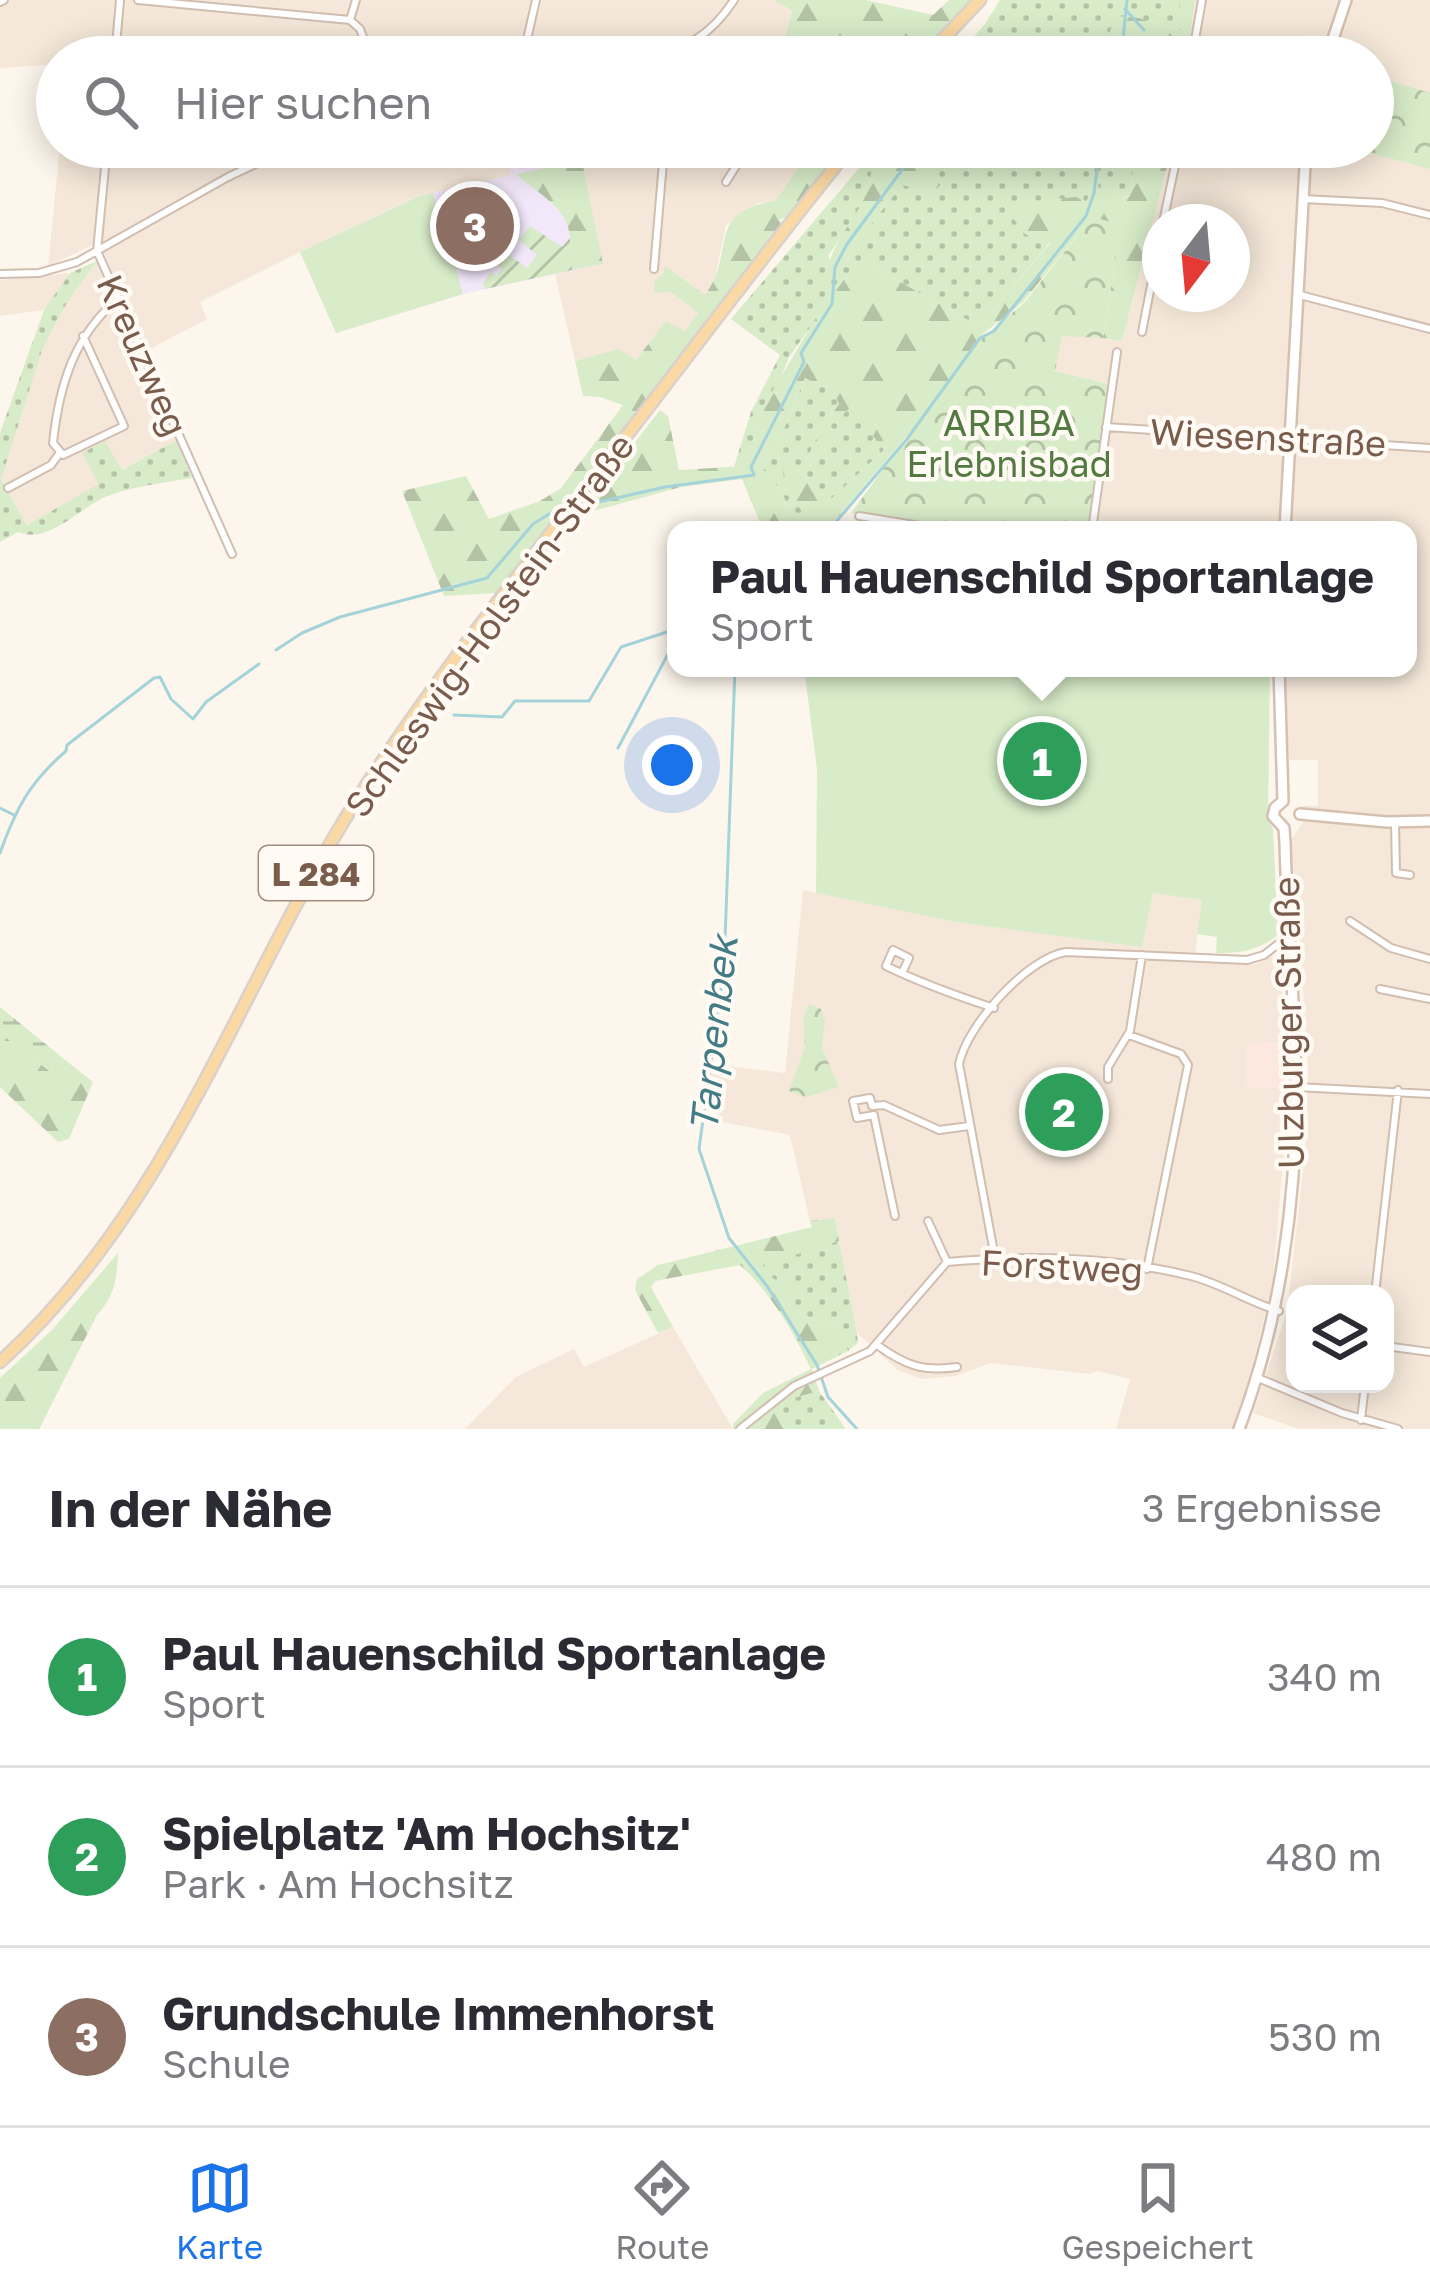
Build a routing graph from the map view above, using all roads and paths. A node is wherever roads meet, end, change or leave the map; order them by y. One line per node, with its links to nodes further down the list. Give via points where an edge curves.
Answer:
1 (120, 0): 10 (street)
2 (138, 0): 9 (street)
3 (356, 0): 9 (street)
4 (536, 0): 12 (street)
5 (734, 0): 13 (street)
6 (980, 0): 14 (main road)
7 (1202, 0): 15 (street)
8 (1346, 0): 16 (main road)
9 (350, 20): 11 (street)
10 (117, 36)
11 (363, 36)
12 (528, 36)
13 (704, 36)
14 (946, 36)
15 (1195, 36)
16 (1334, 36)
17 (104, 168): 28 (street, Kreuzweg)
18 (247, 168): 28 (street)
19 (662, 168): 29 (street)
20 (735, 168): 24 (street)
21 (835, 168): 79 (main road, Schleswig-Holstein-Straße / L 284, via 402,733 340,828 157,1169 85,1272)
22 (1175, 168): 26 (street)
23 (1304, 168): 25 (main road)
24 (726, 182)
25 (1302, 199): 27 (street); 31 (main road)
26 (1167, 204)
27 (1430, 215)
28 (98, 251): 30 (street, via 55,271); 32 (street, Kreuzweg)
29 (654, 269)
30 (0, 274)
31 (1297, 294): 34 (street); 39 (main road)
32 (119, 298): 36 (street); 47 (street, Kreuzweg)
33 (1146, 312): 35 (street)
34 (1430, 329)
35 (1142, 332)
36 (83, 336): 41 (street, via 62,382 53,443); 41 (street, via 124,425)
37 (1117, 352): 38 (street)
38 (1106, 427): 39 (street, Wiesenstraße); 45 (street)
39 (1291, 438): 40 (street, Wiesenstraße); 46 (main road)
40 (1430, 448)
41 (59, 454): 42 (street)
42 (8, 488)
43 (859, 516): 44 (street)
44 (890, 521)
45 (1093, 521)
46 (1286, 521)
47 (232, 554)
48 (1279, 677): 49 (main road, Ulzburger Straße)
49 (1283, 801): 50 (main road); 53 (main road, Ulzburger Straße, via 1273,816)
50 (1300, 814): 52 (main road); 53 (main road, Ulzburger Straße)
51 (1430, 821): 52 (main road)
52 (1396, 823): 54 (street, via 1395,869)
53 (1284, 828): 56 (main road, Ulzburger Straße)
54 (1410, 875)
55 (1350, 921): 58 (street, via 1391,948)
56 (1287, 938): 57 (street, via 1245,960); 65 (main road, Ulzburger Straße)
57 (1142, 955): 62 (street, via 1050,955 1023,972); 63 (street)
58 (1430, 959)
59 (902, 974): 62 (street)
60 (1380, 989): 61 (street)
61 (1430, 999)
62 (994, 1008): 68 (street, via 960,1057)
63 (1129, 1035): 64 (street); 73 (street, via 1182,1055 1189,1066)
64 (1108, 1079)
65 (1296, 1087): 66 (street); 75 (main road, Ulzburger Straße)
66 (1398, 1090): 67 (street); 74 (street)
67 (1430, 1094)
68 (969, 1126): 69 (street, via 940,1131 883,1104 873,1111); 71 (street)
69 (895, 1216)
70 (928, 1221): 72 (street)
71 (995, 1258): 72 (street, Forstweg); 73 (street, Forstweg)
72 (946, 1262): 76 (street, Forstweg)
73 (1147, 1269): 75 (street, Forstweg, via 1195,1276)
74 (1376, 1285)
75 (1276, 1310): 81 (main road, Ulzburger Straße)
76 (877, 1345): 80 (street, via 928,1371); 84 (street, Forstweg, via 794,1386)
77 (1394, 1347): 78 (street)
78 (1430, 1352)
79 (0, 1361)
80 (956, 1367)
81 (1258, 1378): 83 (street); 85 (main road, Ulzburger Straße)
82 (1364, 1393): 83 (street)
83 (1361, 1420): 86 (street)
84 (740, 1429)
85 (1239, 1429)
86 (1398, 1429)

